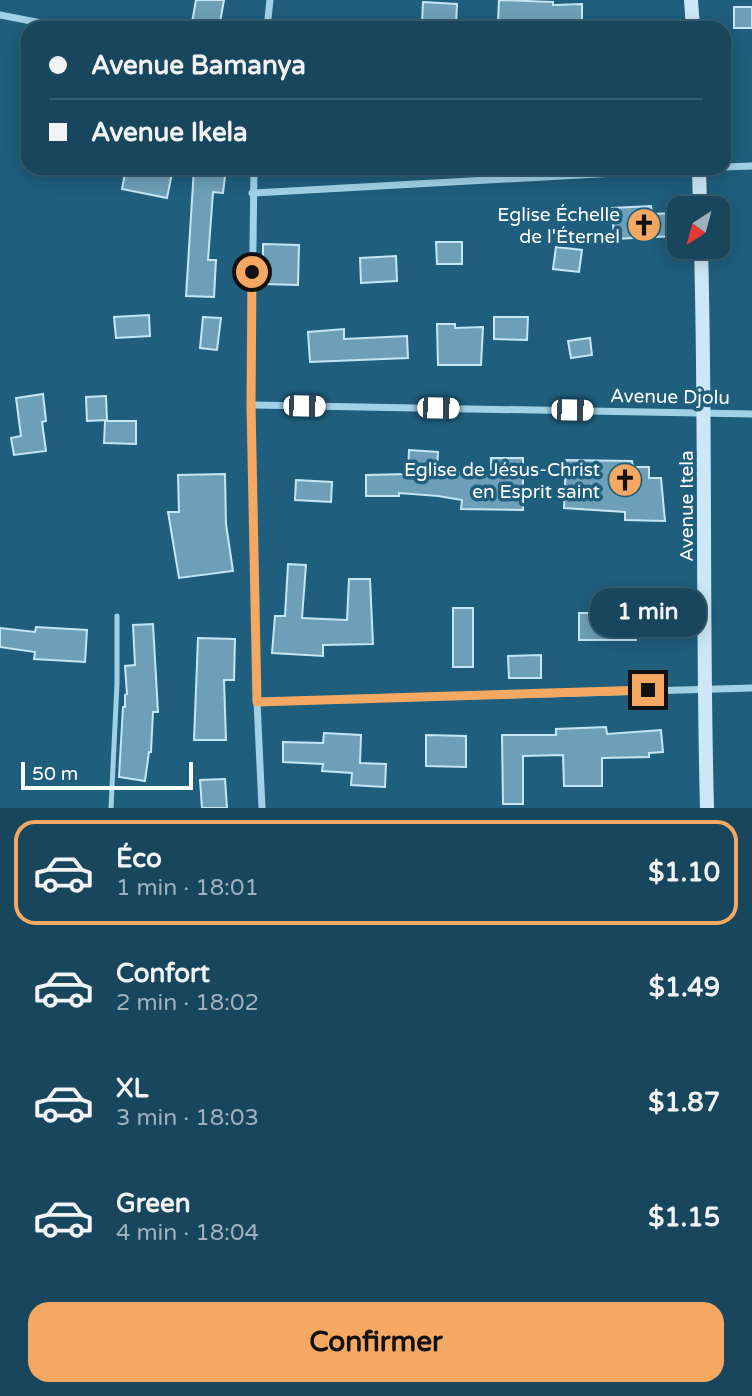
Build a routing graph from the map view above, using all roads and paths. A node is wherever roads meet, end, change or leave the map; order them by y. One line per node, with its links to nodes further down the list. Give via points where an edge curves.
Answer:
1 (270, 0): 5 (street)
2 (691, 0): 6 (street)
3 (0, 15): 4 (street)
4 (31, 21)
5 (268, 21)
6 (692, 21)
7 (752, 166): 8 (street)
8 (731, 167)
9 (253, 175): 12 (street)
10 (574, 175): 12 (street)
11 (699, 175): 13 (street)
12 (252, 193): 15 (street)
13 (700, 196)
14 (701, 259): 16 (street, Avenue Itela)
15 (251, 405): 16 (street, Avenue Djolu); 21 (street)
16 (705, 412): 17 (street, Avenue Djolu); 19 (street, Avenue Itela)
17 (752, 414)
18 (117, 616): 22 (lane)
19 (704, 688): 20 (street); 21 (street); 24 (street, Avenue Itela)
20 (752, 688)
21 (257, 702): 23 (street)
22 (111, 808)
23 (262, 808)
24 (707, 808)

